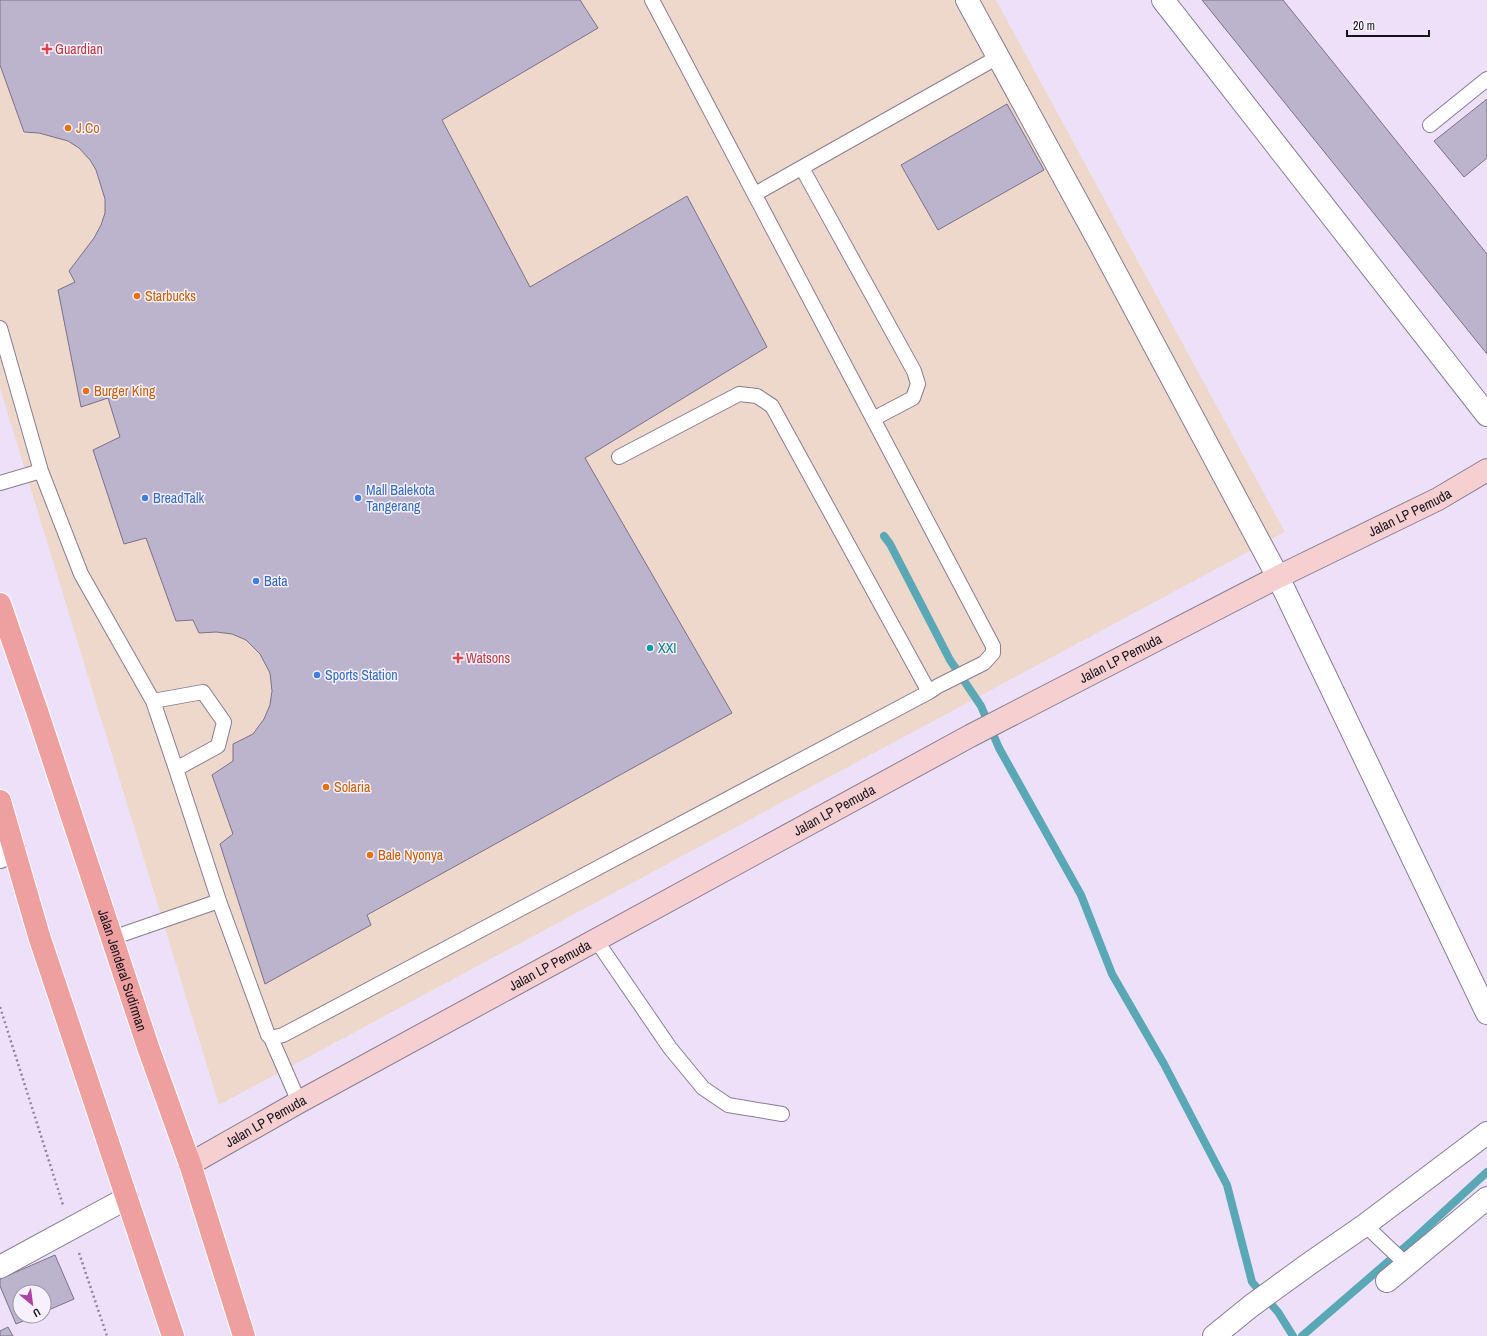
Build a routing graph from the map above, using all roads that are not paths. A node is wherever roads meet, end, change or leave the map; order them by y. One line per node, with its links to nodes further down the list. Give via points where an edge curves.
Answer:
1 (652, 0): 8 (lane)
2 (967, 0): 4 (street)
3 (1163, 0): 10 (street)
4 (998, 57): 7 (lane); 16 (street)
5 (1487, 79): 6 (lane)
6 (1430, 125)
7 (802, 168): 8 (lane); 11 (lane, via 914,371 918,384 913,398)
8 (756, 194): 11 (lane)
9 (0, 328): 14 (lane)
10 (1487, 415)
11 (874, 419): 18 (lane, via 993,646 993,653 984,663)
12 (619, 458): 18 (lane, via 739,394 757,396 772,406)
13 (1487, 470): 16 (street, Jalan LP Pemuda, via 1438,499)
14 (41, 471): 15 (lane); 19 (lane, via 81,574)
15 (0, 484)
16 (1278, 577): 25 (street, Jalan LP Pemuda, via 970,736); 26 (street)
17 (0, 604): 24 (main road, Jalan Jenderal Sudirman)
18 (934, 689): 27 (lane, via 283,1035)
19 (153, 701): 20 (lane); 20 (lane, via 203,692 224,722 218,746)
20 (176, 769): 23 (lane)
21 (0, 801): 22 (main road)
22 (7, 853): 32 (main road, via 39,936)
23 (219, 901): 24 (lane); 27 (lane)
24 (112, 938): 31 (main road, Jalan Jenderal Sudirman)
25 (596, 940): 28 (street, Jalan LP Pemuda); 29 (lane, via 670,1048 703,1088 728,1105)
26 (1487, 1013)
27 (271, 1038): 28 (lane)
28 (299, 1102): 31 (street, Jalan LP Pemuda)
29 (782, 1114)
30 (1487, 1133): 34 (street)
31 (190, 1164): 39 (main road, Jalan Jenderal Sudirman)
32 (127, 1198): 36 (street); 38 (main road)
33 (1487, 1198): 35 (street)
34 (1365, 1225): 35 (lane); 40 (street, via 1251,1306)
35 (1406, 1264): 37 (street)
36 (0, 1266)
37 (1387, 1280)
38 (173, 1336)
39 (244, 1336)
40 (1214, 1336)

